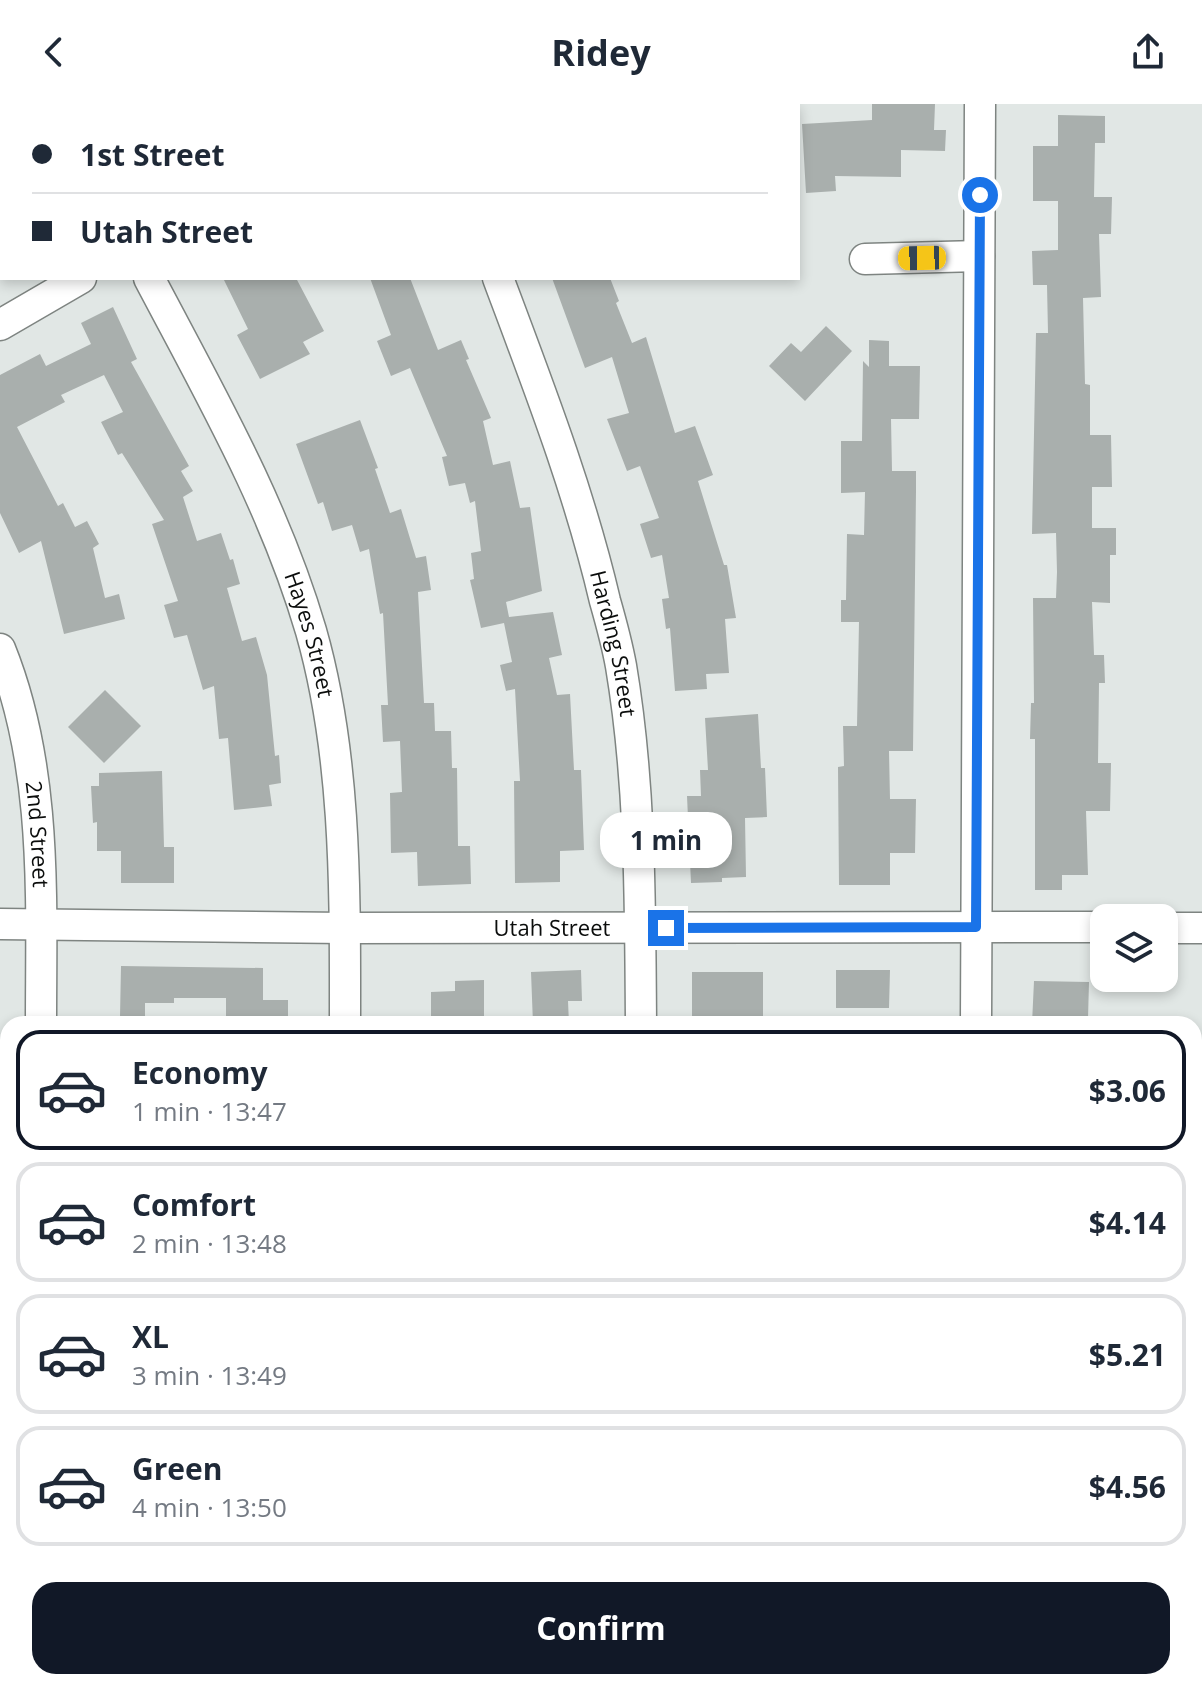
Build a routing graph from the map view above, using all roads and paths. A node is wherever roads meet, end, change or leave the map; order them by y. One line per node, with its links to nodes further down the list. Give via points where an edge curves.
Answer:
1 (980, 104): 2 (street)
2 (979, 256): 3 (street); 11 (street)
3 (865, 259)
4 (78, 280): 7 (street)
5 (150, 280): 13 (street, Hayes Street, via 249,468 311,633 338,783)
6 (499, 280): 14 (street, Harding Street, via 591,540 621,664 633,760)
7 (0, 325)
8 (0, 649): 10 (street, 2nd Street, via 29,745 40,841)
9 (0, 924): 10 (street, Utah Street)
10 (41, 924): 13 (street, Utah Street); 17 (street, 2nd Street)
11 (976, 927): 12 (street, Utah Street); 14 (street, Utah Street); 20 (street)
12 (1090, 927)
13 (345, 928): 14 (street, Utah Street); 18 (street, Hayes Street)
14 (640, 928): 19 (street, Harding Street)
15 (1178, 928): 16 (street)
16 (1202, 928)
17 (41, 1016)
18 (345, 1016)
19 (641, 1016)
20 (976, 1016)

